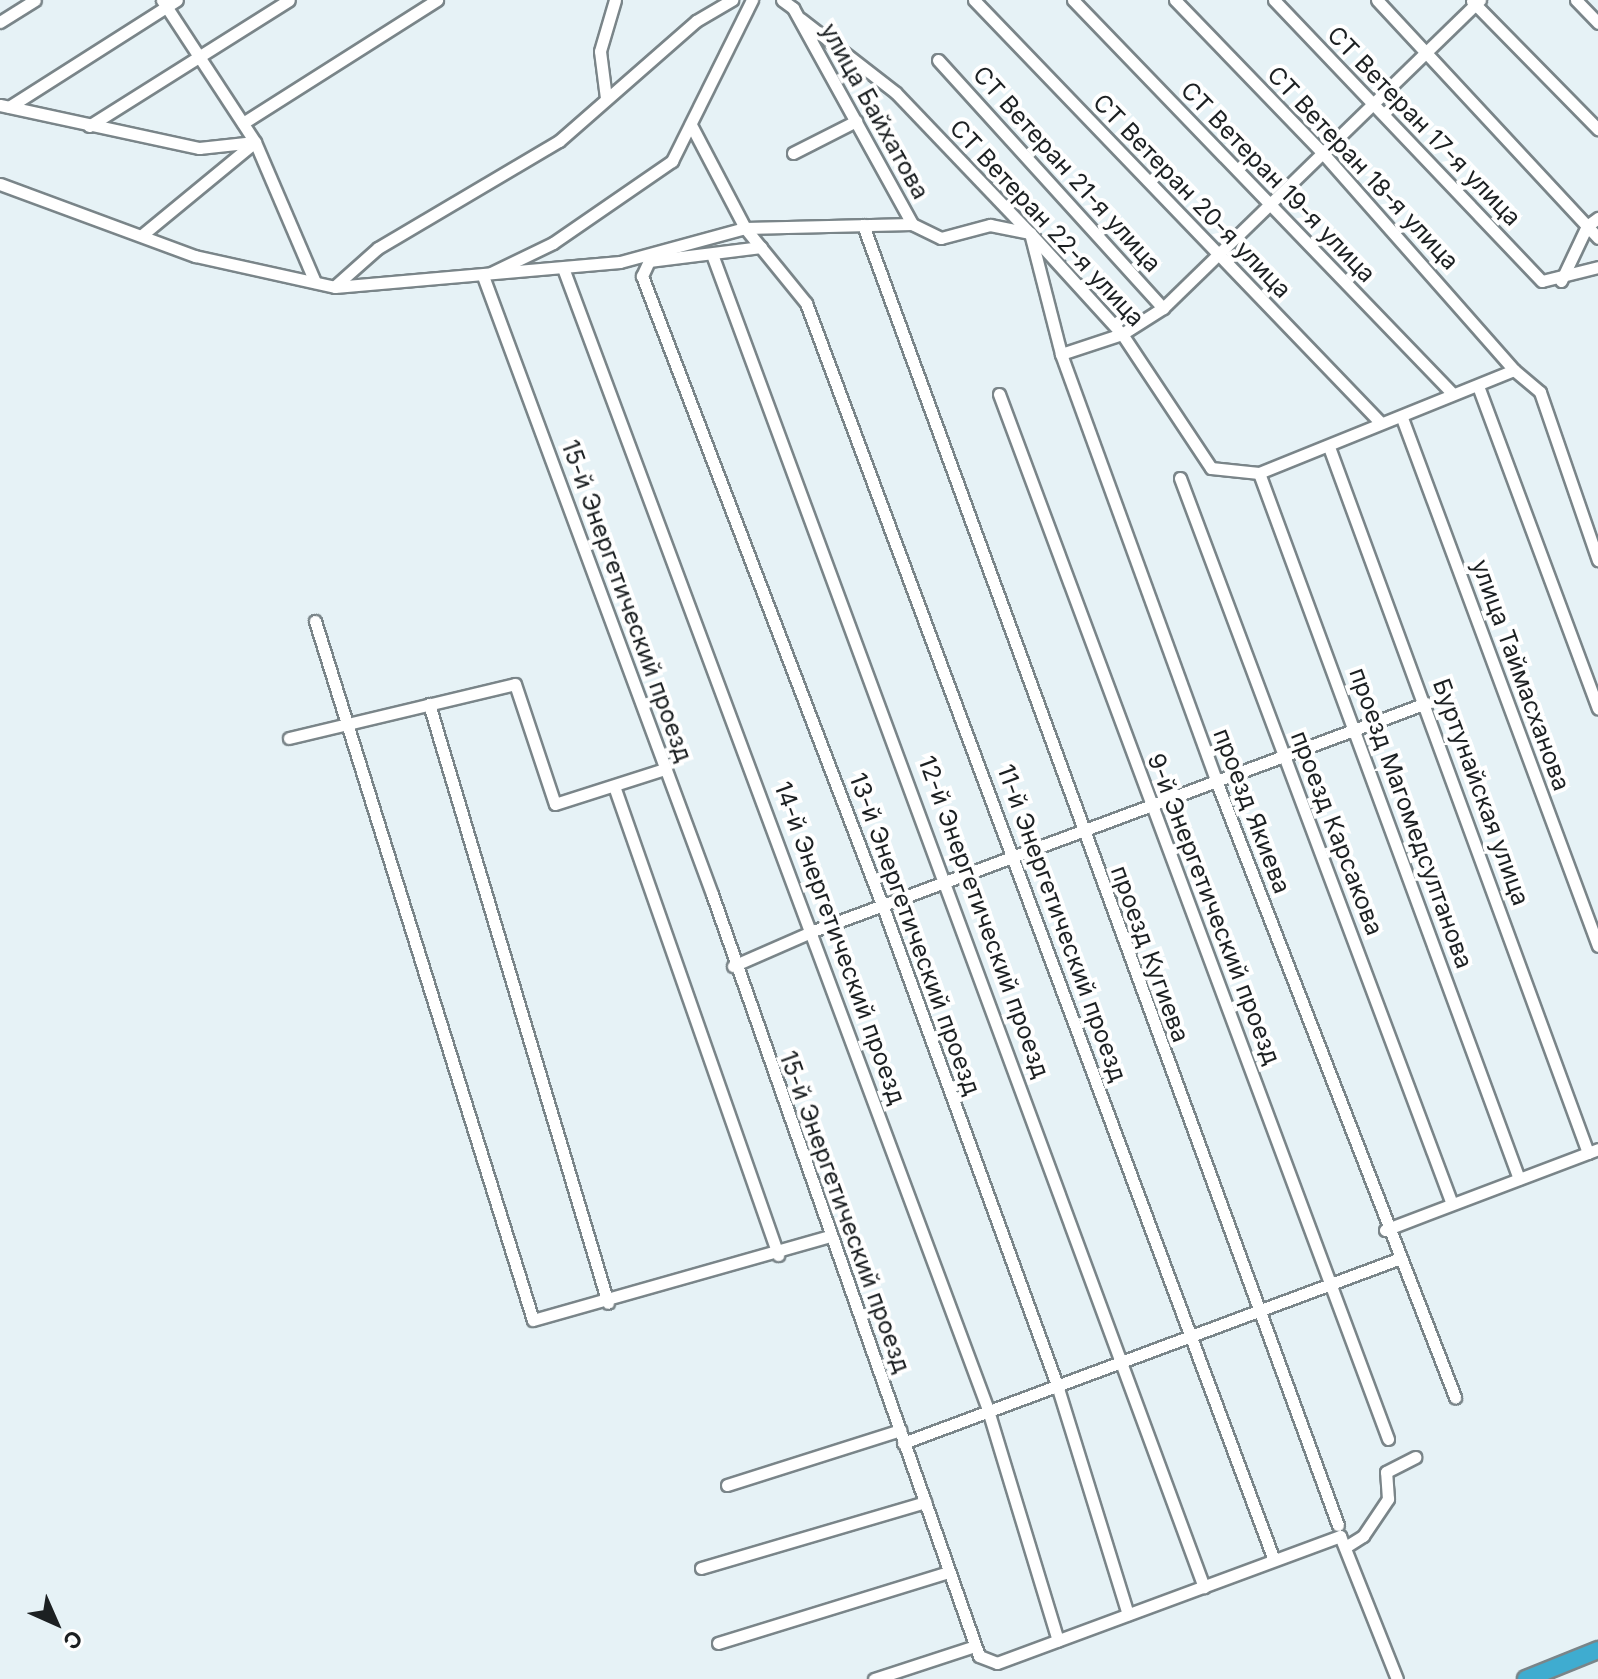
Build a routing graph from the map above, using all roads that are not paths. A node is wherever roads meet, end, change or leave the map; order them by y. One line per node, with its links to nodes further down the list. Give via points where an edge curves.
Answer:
1 (35, 0): 17 (street)
2 (289, 0): 20 (street)
3 (437, 0): 26 (street)
4 (615, 0): 22 (street, via 600,51)
5 (732, 0): 22 (street, via 696,21)
6 (752, 0): 27 (street)
7 (782, 0): 16 (street, улица Байхатова)
8 (974, 0): 44 (street, СТ Ветеран 20-я улица)
9 (1073, 0): 34 (street, СТ Ветеран 19-я улица)
10 (1175, 0): 31 (street, СТ Ветеран 18-я улица)
11 (1274, 0): 23 (street, СТ Ветеран 17-я улица)
12 (1377, 0): 19 (street)
13 (1576, 0): 18 (street)
14 (1476, 1): 19 (street); 29 (street)
15 (169, 2): 20 (street); 24 (street)
16 (797, 15): 25 (street, улица Байхатова); 40 (street, СТ Ветеран 22-я улица, via 896,93)
17 (0, 22)
18 (1598, 23)
19 (1426, 52): 23 (street); 38 (street)
20 (199, 56): 26 (street); 28 (street)
21 (938, 60): 54 (street, СТ Ветеран 21-я улица)
22 (606, 98): 53 (street, via 559,141 378,248)
23 (1371, 103): 31 (street); 51 (street, СТ Ветеран 17-я улица, via 1542,281)
24 (5, 106): 28 (street)
25 (856, 121): 32 (street); 36 (street, улица Байхатова)
26 (243, 123): 30 (street)
27 (691, 125): 39 (street, 11-й Энергетический проезд); 50 (street, via 672,161 638,189 553,243)
28 (89, 126): 30 (street, via 199,148)
29 (1598, 129)
30 (255, 142): 41 (street); 52 (street)
31 (1321, 151): 34 (street); 57 (street, СТ Ветеран 18-я улица)
32 (793, 153)
33 (0, 184): 41 (street)
34 (1266, 203): 44 (street); 60 (street, СТ Ветеран 19-я улица)
35 (1598, 218): 38 (street)
36 (912, 224): 37 (street); 40 (street, улица Байхатова, via 941,238 990,225)
37 (863, 225): 39 (street); 79 (street, проезд Кугиева)
38 (1587, 226): 42 (street); 51 (street)
39 (745, 228): 43 (street, 11-й Энергетический проезд); 47 (street)
40 (1030, 233): 55 (street, СТ Ветеран 22-я улица); 56 (street, проезд Якиева)
41 (142, 235): 52 (street, via 195,256)
42 (1598, 238)
43 (761, 247): 46 (street, via 732,246); 80 (street, 11-й Энергетический проезд, via 806,303)
44 (1216, 254): 54 (street); 62 (street, СТ Ветеран 20-я улица)
45 (649, 261): 46 (street); 47 (street); 82 (street, 13-й Энергетический проезд, via 642,276)
46 (715, 261): 81 (street, 12-й Энергетический проезд)
47 (620, 262): 49 (street)
48 (1598, 267): 51 (street)
49 (563, 268): 50 (street); 83 (street, 14-й Энергетический проезд)
50 (483, 276): 53 (street); 75 (street, 15-й Энергетический проезд)
51 (1561, 281)
52 (315, 282): 53 (street)
53 (335, 287)
54 (1163, 308): 55 (street)
55 (1122, 334): 56 (street); 64 (street, СТ Ветеран 22-я улица, via 1211,468)
56 (1061, 354): 76 (street, проезд Якиева)
57 (1514, 370): 58 (street); 66 (street, СТ Ветеран 18-я улица, via 1540,392)
58 (1478, 386): 60 (street); 70 (street)
59 (999, 394): 78 (street, 9-й Энергетический проезд)
60 (1453, 394): 61 (street)
61 (1402, 418): 62 (street); 84 (street, улица Таймасханова)
62 (1380, 422): 63 (street)
63 (1329, 447): 64 (street); 68 (street, Буртунайская улица)
64 (1259, 473): 72 (street, проезд Магомедсултанова)
65 (1180, 478): 74 (street, проезд Карсакова)
66 (1598, 560)
67 (315, 621): 71 (street)
68 (1426, 703): 72 (street); 86 (street, Буртунайская улица)
69 (429, 704): 71 (street); 77 (street, via 515,684 555,804); 94 (street)
70 (1598, 708)
71 (351, 723): 73 (street); 94 (street, via 533,1320)
72 (1357, 730): 74 (street); 87 (street, проезд Магомедсултанова)
73 (289, 738)
74 (1285, 757): 76 (street); 88 (street, проезд Карсакова)
75 (665, 769): 77 (street); 85 (street, 15-й Энергетический проезд)
76 (1217, 783): 78 (street); 89 (street, проезд Якиева, via 1341,1097)
77 (614, 786): 91 (street)
78 (1152, 808): 79 (street); 93 (street, 9-й Энергетический проезд)
79 (1080, 829): 80 (street); 95 (street, проезд Кугиева)
80 (1015, 858): 81 (street); 96 (street, 11-й Энергетический проезд)
81 (949, 883): 82 (street); 97 (street, 12-й Энергетический проезд)
82 (883, 907): 83 (street); 98 (street, 13-й Энергетический проезд)
83 (813, 931): 85 (street); 100 (street, 14-й Энергетический проезд)
84 (1598, 946)
85 (733, 966): 90 (street, 15-й Энергетический проезд)
86 (1593, 1151): 87 (street)
87 (1519, 1179): 88 (street)
88 (1452, 1204): 89 (street)
89 (1385, 1230): 92 (street, проезд Якиева)
90 (830, 1236): 91 (street); 101 (street, 15-й Энергетический проезд)
91 (778, 1255): 94 (street)
92 (1398, 1259): 93 (street); 99 (street, проезд Якиева)
93 (1333, 1288): 95 (street); 102 (street, 9-й Энергетический проезд)
94 (608, 1303)
95 (1260, 1313): 96 (street); 107 (street, проезд Кугиева)
96 (1192, 1337): 97 (street); 109 (street, 11-й Энергетический проезд)
97 (1124, 1362): 98 (street); 112 (street, 12-й Энергетический проезд)
98 (1057, 1385): 100 (street); 113 (street, 13-й Энергетический проезд)
99 (1455, 1397)
100 (988, 1412): 103 (street); 114 (street, 14-й Энергетический проезд)
101 (900, 1430): 103 (street, 15-й Энергетический проезд); 105 (street)
102 (1388, 1439)
103 (903, 1443): 106 (street, 15-й Энергетический проезд)
104 (1415, 1457): 108 (street, via 1386,1472 1388,1499 1363,1536)
105 (727, 1485)
106 (925, 1502): 110 (street); 111 (street, 15-й Энергетический проезд)
107 (1338, 1525)
108 (1347, 1546): 109 (street, via 1340,1536); 119 (street)
109 (1274, 1560): 112 (street)
110 (701, 1568)
111 (949, 1572): 115 (street); 116 (street, 15-й Энергетический проезд)
112 (1204, 1587): 113 (street)
113 (1128, 1614): 114 (street)
114 (1058, 1640): 116 (street, via 997,1663 979,1656)
115 (718, 1643)
116 (975, 1646): 118 (street)
117 (1598, 1650): 120 (highway)
118 (874, 1679)
119 (1397, 1679)
120 (1526, 1679)

